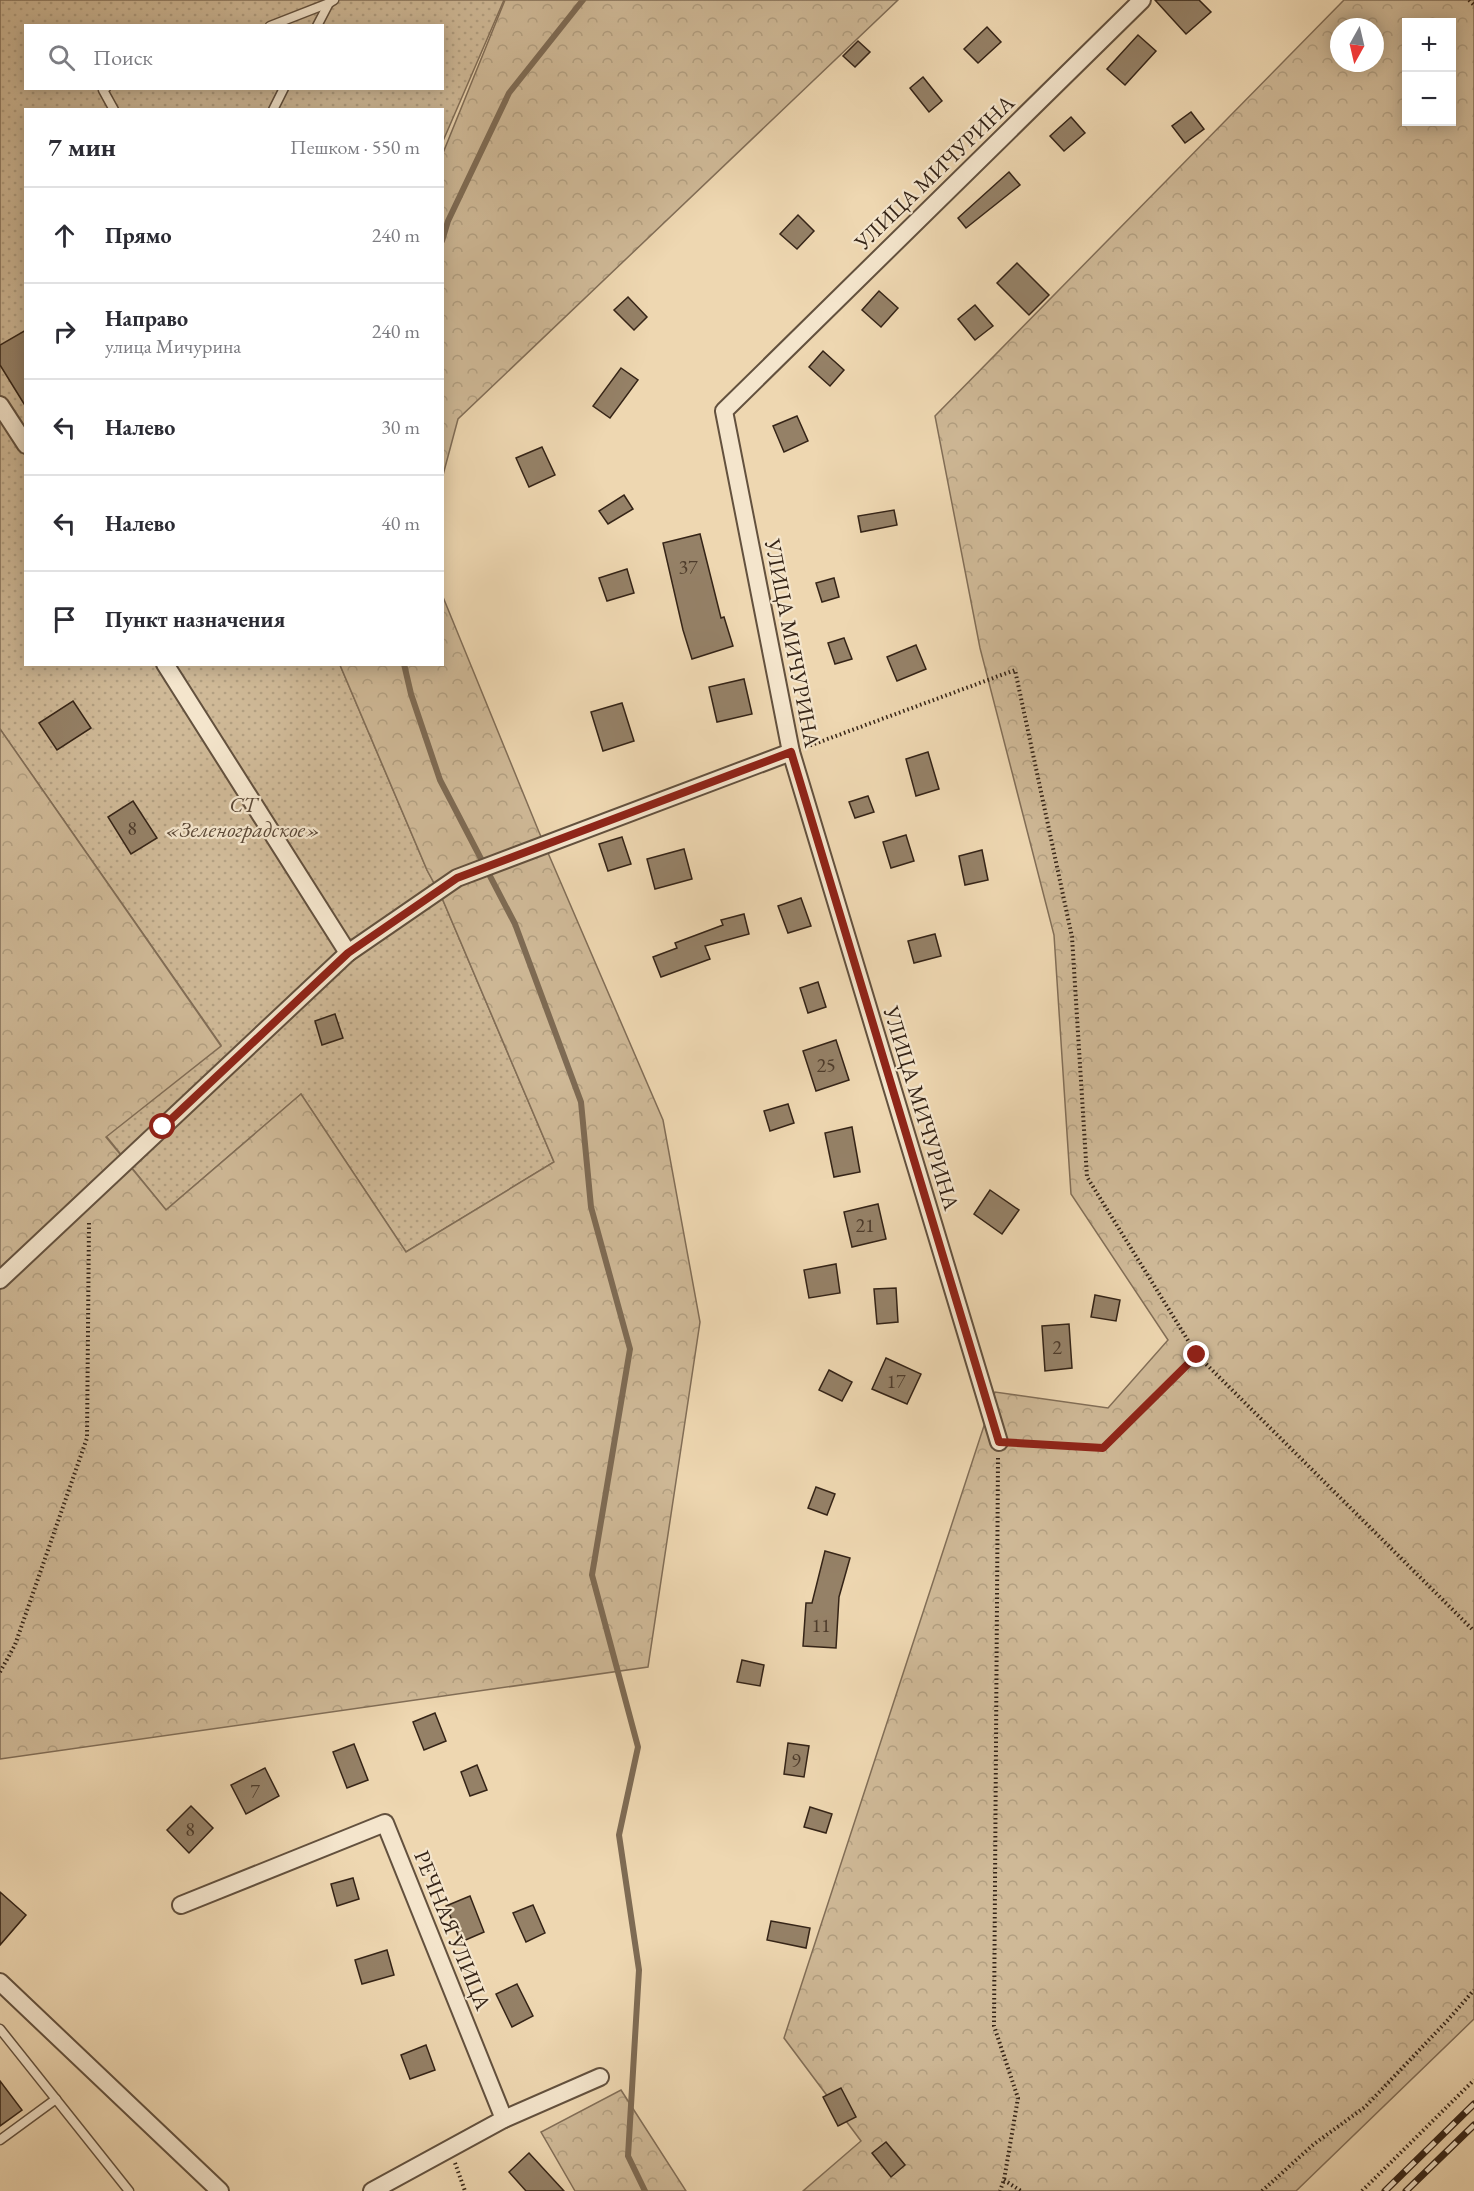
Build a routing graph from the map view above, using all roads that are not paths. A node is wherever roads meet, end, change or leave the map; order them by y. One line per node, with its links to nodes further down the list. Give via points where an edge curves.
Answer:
1 (1142, 0): 12 (street, УЛИЦА МИЧУРИНА, via 724,411)
2 (332, 1): 3 (lane); 4 (lane)
3 (275, 24)
4 (318, 24)
5 (103, 90): 7 (lane)
6 (283, 90): 8 (lane)
7 (113, 108)
8 (274, 108)
9 (0, 405): 10 (street)
10 (24, 442)
11 (166, 666): 13 (street)
12 (791, 752): 13 (street, via 457,878); 15 (street, УЛИЦА МИЧУРИНА)
13 (348, 953): 14 (street)
14 (0, 1280)
15 (999, 1442)
16 (181, 1905): 21 (street, РЕЧНАЯ УЛИЦА, via 386,1823)
17 (0, 1982): 24 (street)
18 (0, 2029): 20 (lane)
19 (600, 2077): 21 (street)
20 (56, 2099): 22 (lane); 23 (lane)
21 (504, 2119): 25 (street)
22 (0, 2140)
23 (129, 2191)
24 (220, 2191)
25 (372, 2191)

